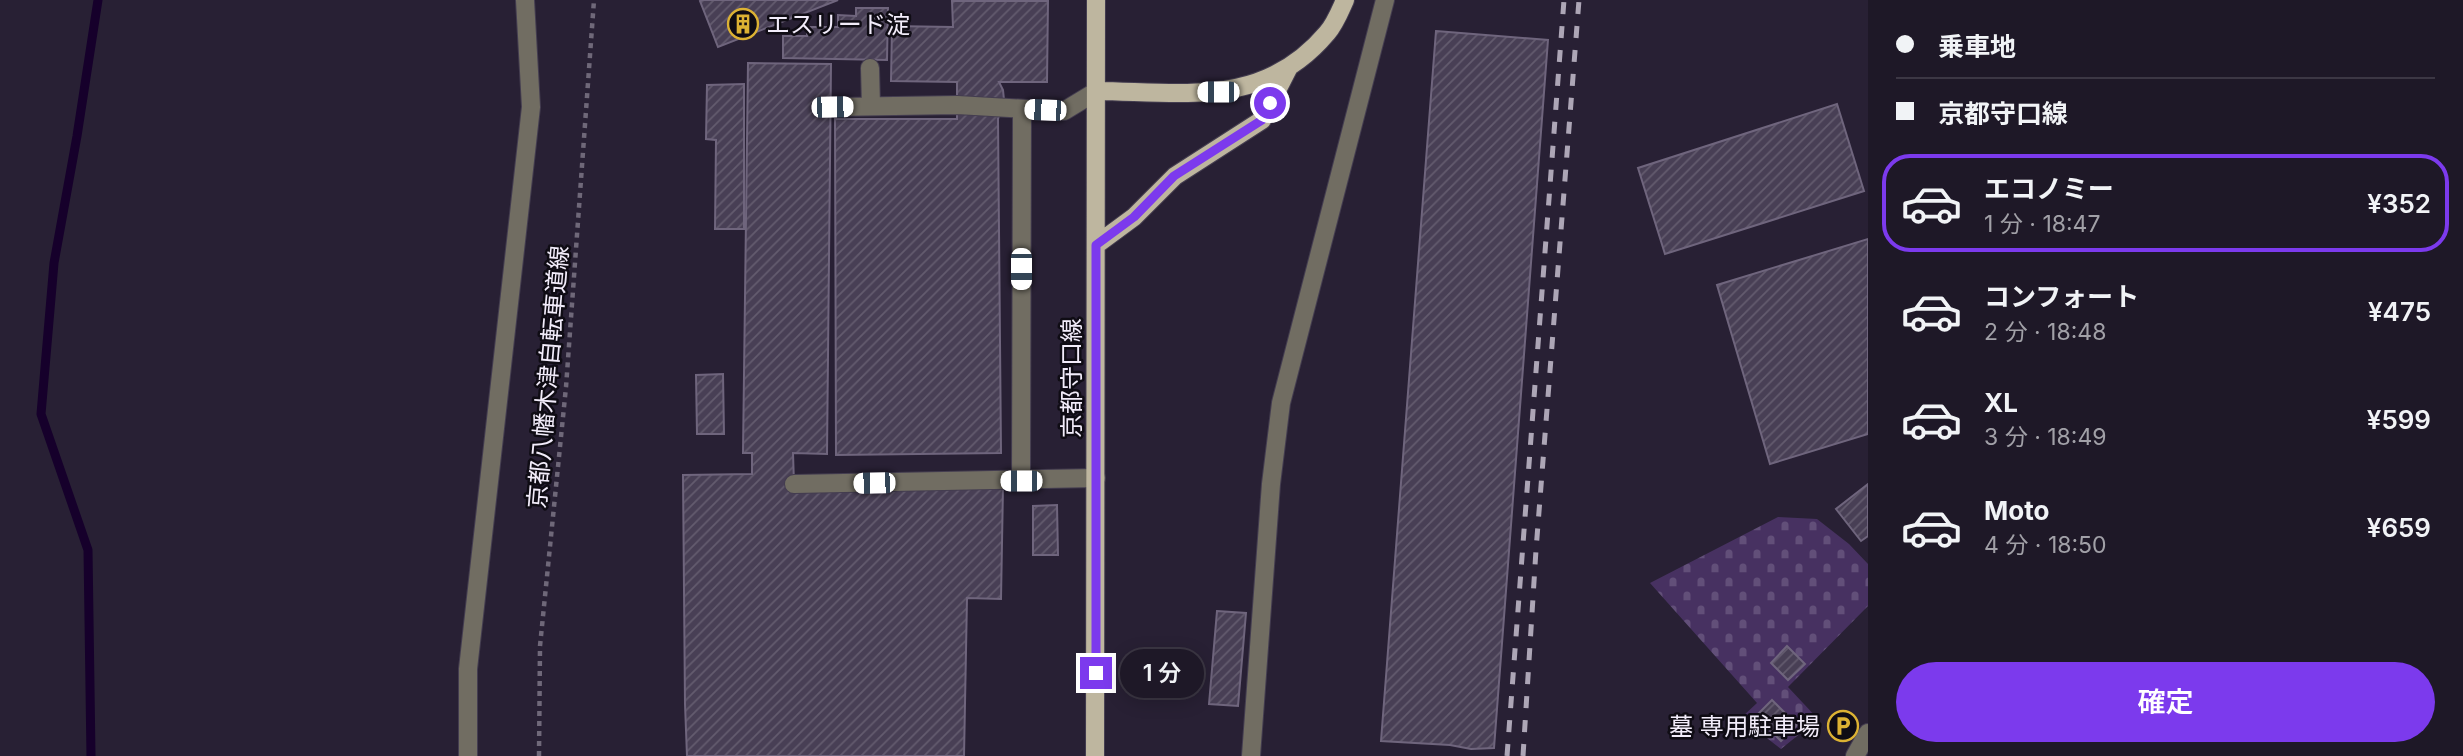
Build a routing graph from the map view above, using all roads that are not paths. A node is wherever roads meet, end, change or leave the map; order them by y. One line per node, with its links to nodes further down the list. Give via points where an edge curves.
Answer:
1 (525, 0): 16 (street, via 531,107 468,669)
2 (1097, 0): 7 (main road, 京都守口線)
3 (1345, 0): 6 (main road, via 1328,32)
4 (1385, 0): 18 (street, via 1282,403 1271,484)
5 (870, 68): 8 (street)
6 (1288, 69): 7 (main road, via 1254,85 1218,92); 11 (main road, via 1262,120 1174,176 1134,217)
7 (1097, 91): 10 (street, via 1064,111); 11 (main road, 京都守口線)
8 (871, 106): 9 (street); 10 (street)
9 (832, 107)
10 (1027, 109): 13 (street, via 1022,110)
11 (1096, 245): 12 (main road, 京都守口線)
12 (1096, 478): 13 (street); 17 (main road, 京都守口線)
13 (1021, 481): 14 (street)
14 (794, 484)
15 (1868, 733): 19 (street)
16 (468, 756)
17 (1096, 756)
18 (1251, 756)
19 (1855, 756)

